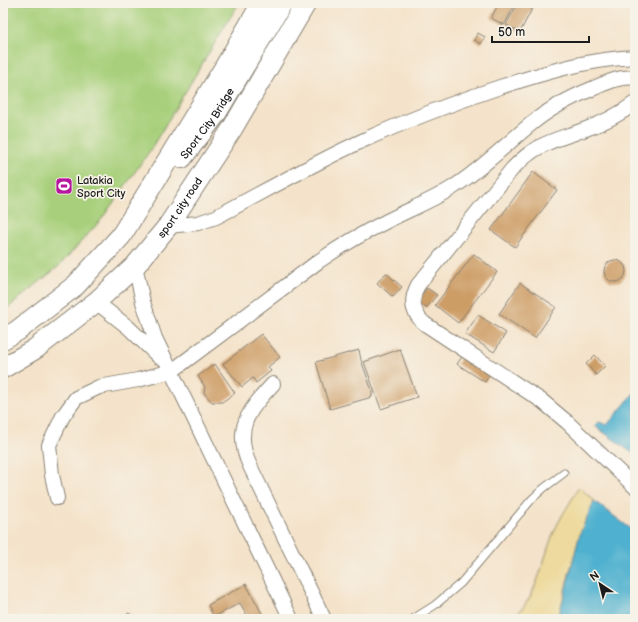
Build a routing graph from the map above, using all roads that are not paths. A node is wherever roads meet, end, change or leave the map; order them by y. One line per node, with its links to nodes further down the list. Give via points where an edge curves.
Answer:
1 (262, 3): 8 (main road)
2 (282, 3): 8 (main road, Sport City Bridge, via 215,115)
3 (306, 3): 7 (main road, sport city road, via 232,129)
4 (635, 57): 7 (street, via 596,60 568,66 470,97 363,141 216,217 198,224)
5 (635, 78): 13 (street, via 613,80 581,93 548,112 464,180 341,246)
6 (635, 104): 16 (street, via 601,122 544,143 522,158 418,285 413,299 415,313 425,324 542,401)
7 (168, 226): 9 (main road, sport city road)
8 (122, 236): 11 (main road, via 76,285)
9 (136, 266): 10 (main road, sport city road); 13 (street, via 148,320)
10 (96, 302): 12 (main road, sport city road, via 35,349); 13 (street, via 133,331)
11 (3, 339)
12 (3, 368)
13 (172, 371): 17 (street, via 99,387 76,398 62,416 49,445); 18 (street)
14 (273, 384): 19 (street, via 247,416 242,436 243,446 250,466)
15 (564, 473): 20 (lane, via 532,499 462,583 435,605)
16 (635, 487)
17 (57, 498)
18 (292, 619)
19 (324, 619)
20 (412, 619)

